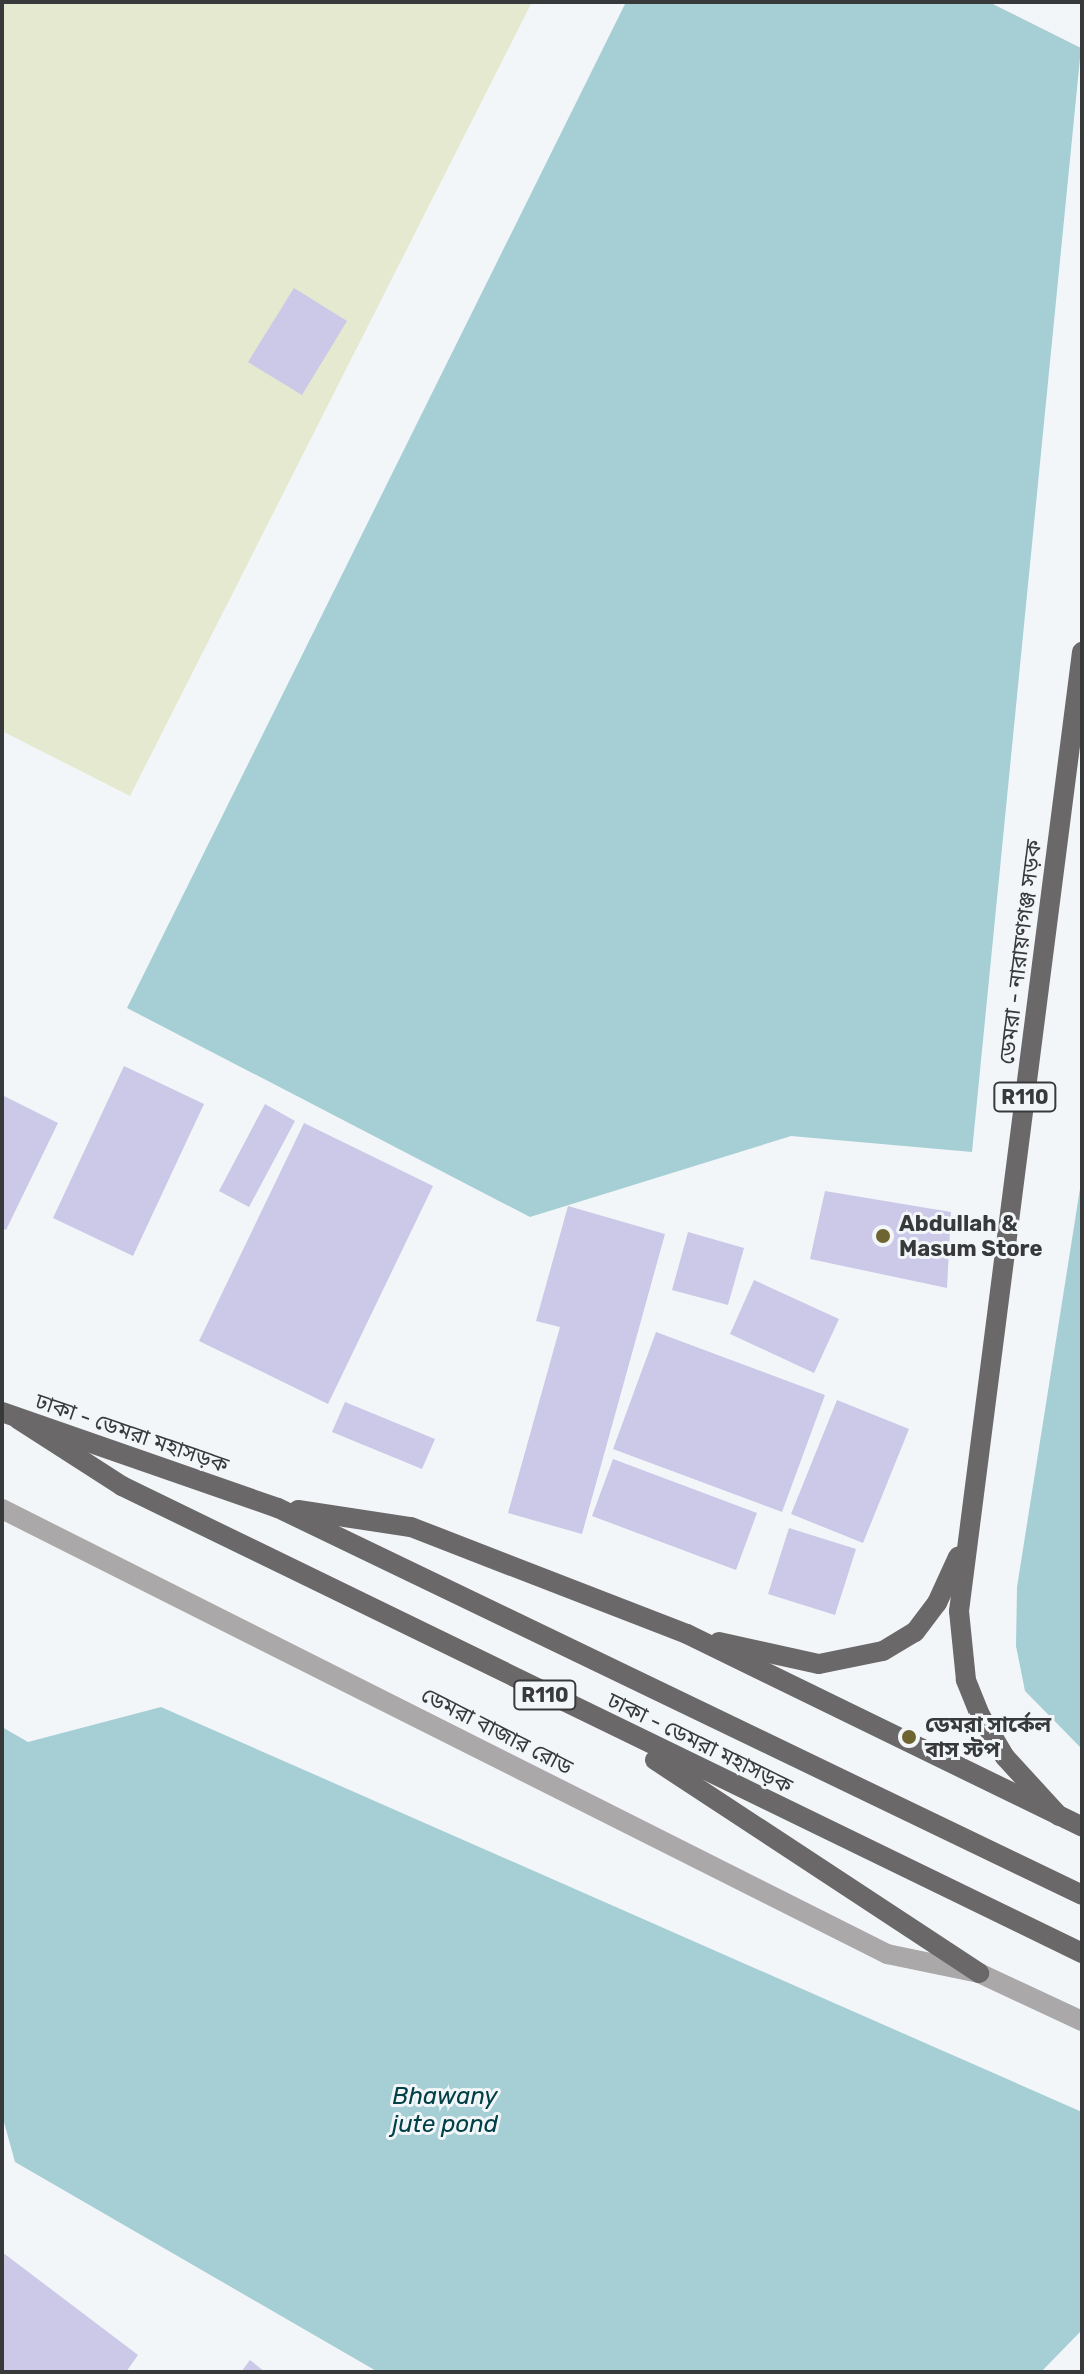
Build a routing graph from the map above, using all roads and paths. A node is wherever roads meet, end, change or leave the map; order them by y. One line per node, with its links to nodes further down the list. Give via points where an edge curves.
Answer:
1 (1082, 652): 5 (main road, ডেমরা - নারায়ণগঞ্জ সড়ক / R110)
2 (10, 1415): 3 (main road, ঢাকা - ডেমরা মহাসড়ক / R110); 7 (main road, ঢাকা - ডেমরা মহাসড়ক / R110, via 122,1486)
3 (278, 1508): 6 (main road, via 411,1527); 10 (main road, ঢাকা - ডেমরা মহাসড়ক / R110)
4 (2, 1509): 12 (street, ডেমরা বাজার রোড, via 887,1954)
5 (965, 1543): 6 (main road, ডেমরা - নারায়ণগঞ্জ সড়ক / R110, via 937,1603 915,1632 883,1651 819,1664); 8 (main road, ডেমরা - নারায়ণগঞ্জ সড়ক / R110, via 959,1611 966,1680 1005,1757)
6 (687, 1634): 8 (main road)
7 (590, 1717): 11 (main road, ঢাকা - ডেমরা মহাসড়ক / R110); 12 (main road)
8 (1059, 1816): 9 (main road)
9 (1082, 1827)
10 (1082, 1895)
11 (1082, 1953)
12 (979, 1973): 13 (street, ডেমরা বাজার রোড)
13 (1082, 2021)

